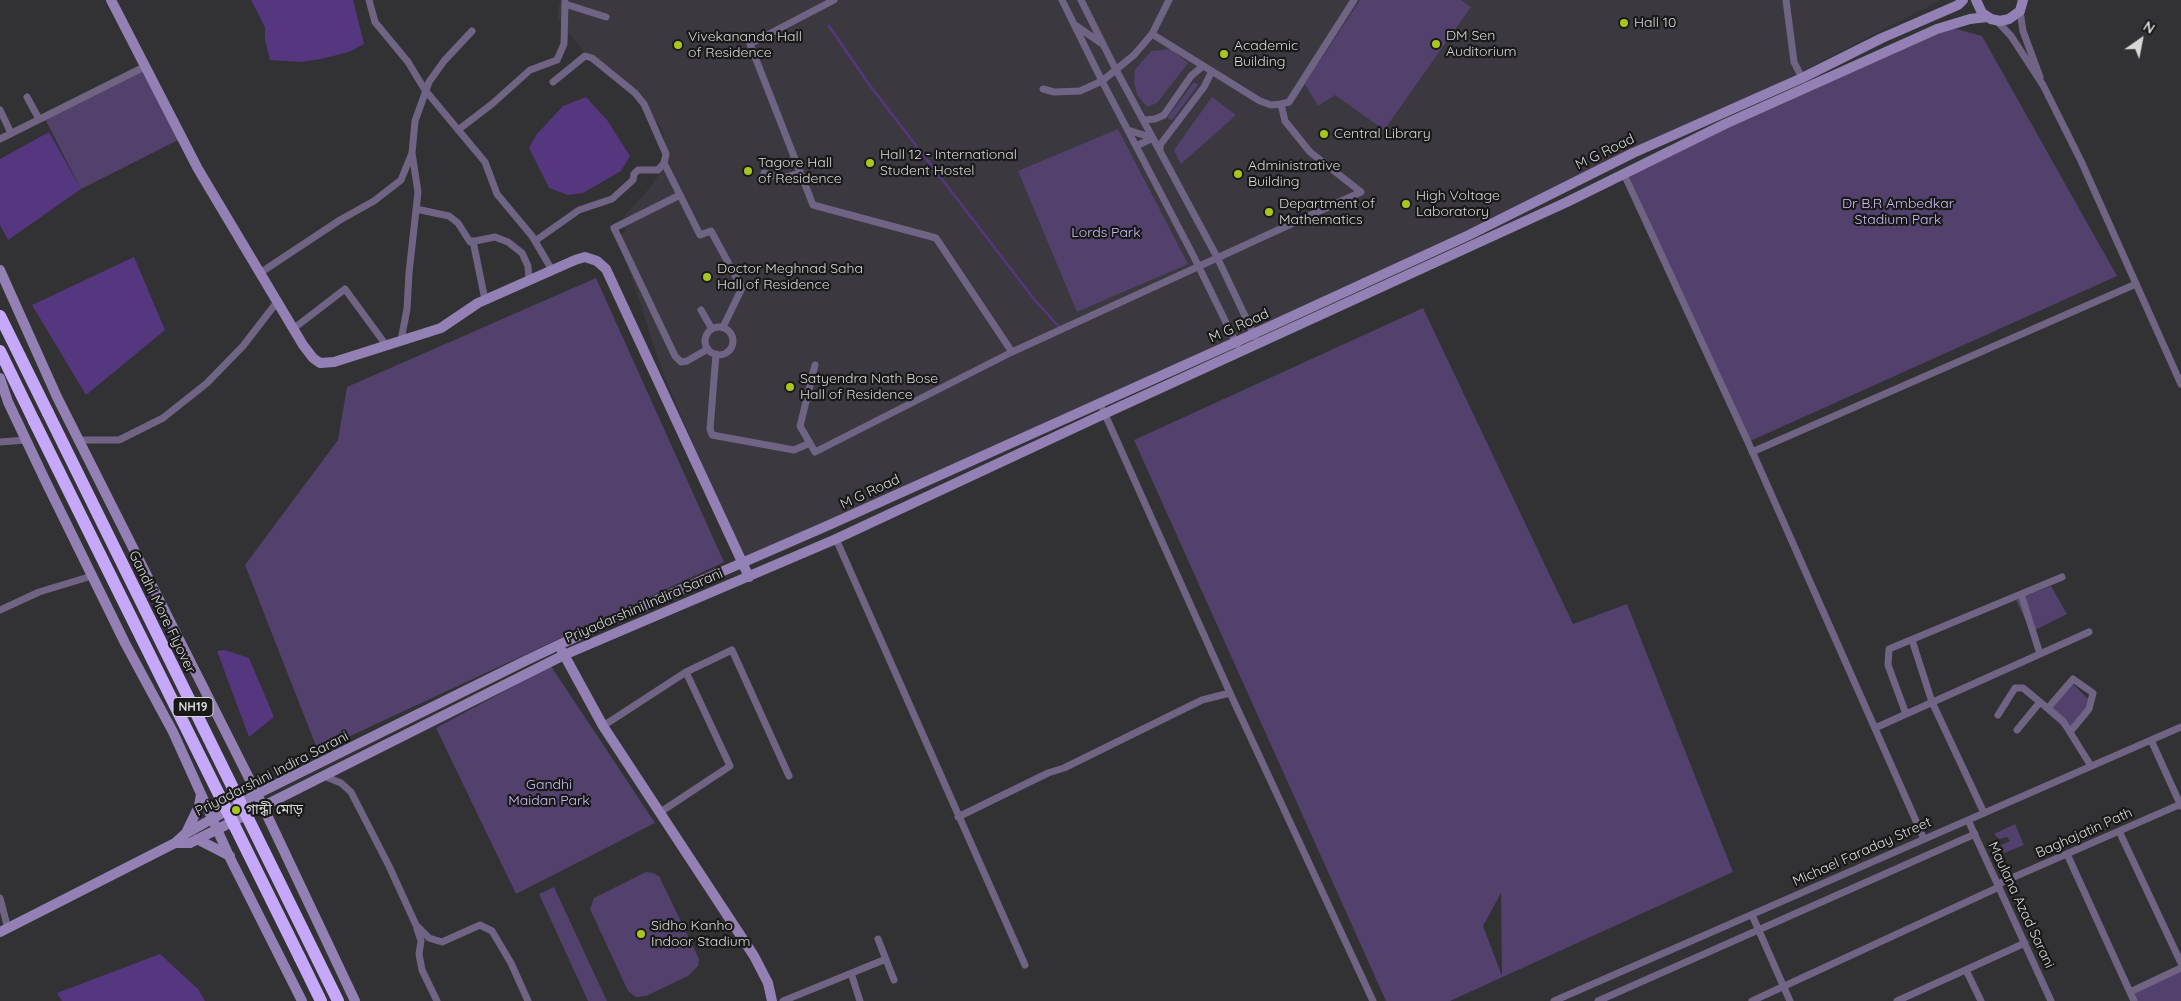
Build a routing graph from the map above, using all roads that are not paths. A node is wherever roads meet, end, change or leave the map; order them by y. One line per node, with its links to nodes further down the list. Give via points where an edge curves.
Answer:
1 (111, 0): 20 (street)
2 (369, 0): 28 (street, via 375,22 408,62)
3 (834, 0): 45 (street, via 750,44)
4 (1062, 0): 15 (street)
5 (1081, 0): 18 (street)
6 (1169, 0): 17 (street)
7 (1354, 0): 30 (street, via 1289,102)
8 (1786, 0): 23 (street, via 1794,62)
9 (1963, 0): 23 (street, M G Road)
10 (1976, 0): 14 (street, via 1978,7)
11 (565, 2): 13 (street); 35 (street, via 564,44 557,60 530,70)
12 (2023, 3): 14 (street, via 2009,19); 26 (street, via 2023,31)
13 (606, 17)
14 (1991, 19): 26 (street, via 2011,36); 46 (street, via 1970,19 1892,48)
15 (1074, 25): 18 (street); 24 (street)
16 (472, 31): 28 (street, via 444,61)
17 (1152, 34): 19 (street); 21 (street)
18 (1103, 44): 21 (street)
19 (1203, 66): 22 (street); 34 (street, via 1191,76)
20 (144, 67): 32 (street); 55 (street, via 198,169)
21 (1116, 68): 24 (street); 33 (street)
22 (1212, 71): 30 (street, via 1260,101); 34 (street, via 1204,87)
23 (1802, 78): 65 (street, M G Road, via 1633,153)
24 (1102, 81): 27 (street, via 1080,91); 36 (street)
25 (553, 82): 43 (street, via 585,56 592,58 644,104 666,154)
26 (2042, 85): 57 (street, via 2082,161)
27 (1043, 89)
28 (425, 90): 35 (street); 42 (street, via 415,121)
29 (27, 97): 32 (street)
30 (1281, 104): 51 (street, via 1285,121 1310,152 1361,192)
31 (0, 110): 37 (street)
32 (39, 119): 37 (street)
33 (1144, 120): 34 (street); 38 (street)
34 (1167, 122): 41 (street)
35 (458, 130): 49 (street, via 485,162 497,194)
36 (1128, 130): 38 (street); 40 (street)
37 (11, 133): 39 (street)
38 (1153, 138): 40 (street); 41 (street)
39 (0, 139)
40 (1136, 146): 52 (street)
41 (1160, 151): 51 (street)
42 (412, 153): 48 (street, via 418,192); 55 (street, via 401,180 374,201)
43 (664, 162): 47 (street); 49 (street, via 658,170 638,170 612,199 580,210)
44 (764, 173): 45 (street, via 782,178)
45 (800, 173): 71 (street, via 813,205 936,238)
46 (1624, 174): 65 (street); 82 (street)
47 (680, 195): 62 (street, via 700,235 711,231 742,288); 69 (street, via 614,228 675,356 681,362 687,361)
48 (416, 210): 50 (street, via 449,216 458,222 470,242); 66 (street)
49 (535, 241): 54 (street)
50 (474, 242): 56 (street, via 495,237 508,242 522,254 528,266); 58 (street)
51 (1217, 257): 52 (street); 65 (street)
52 (1198, 267): 68 (street); 71 (street)
53 (0, 270): 79 (street)
54 (552, 270): 56 (street); 84 (street, via 585,257 598,261 606,269)
55 (260, 273): 59 (street)
56 (529, 280): 58 (street)
57 (2136, 284): 75 (street); 82 (street)
58 (485, 300): 66 (street, via 441,328)
59 (277, 302): 63 (street); 79 (street, via 243,346 207,383 163,418 119,440)
60 (702, 310): 64 (street)
61 (0, 316): 151 (highway, Gandhi More Flyover / NH19, bridge)
62 (723, 327): 64 (street); 72 (street, via 732,334 732,347 725,353)
63 (293, 329): 67 (street, via 320,363 334,362); 67 (street, via 345,290)
64 (712, 329): 69 (street, via 705,340)
65 (1255, 339): 68 (street, M G Road)
66 (401, 340): 67 (street)
67 (386, 345)
68 (1238, 347): 76 (street, M G Road); 77 (street, Priyadarshini Indira Sarani)
69 (708, 349): 72 (street)
70 (0, 352): 150 (highway, Gandhi More Flyover / NH19, bridge)
71 (1012, 352): 81 (street, via 815,452)
72 (716, 354): 81 (street, via 712,435 794,450)
73 (815, 365): 81 (street, via 800,426)
74 (0, 378): 78 (street)
75 (2181, 384)
76 (1099, 403): 77 (street); 84 (street, M G Road)
77 (1104, 414): 83 (street, Priyadarshini Indira Sarani); 95 (street)
78 (26, 440): 80 (street); 85 (street)
79 (78, 440): 110 (street)
80 (0, 442)
81 (810, 443)
82 (1752, 452): 103 (street)
83 (836, 539): 86 (street, Priyadarshini Indira Sarani); 119 (street)
84 (742, 562): 86 (street); 92 (street, M G Road)
85 (92, 576): 89 (street, via 39,592); 113 (street, via 173,732)
86 (749, 577): 92 (street, Priyadarshini Indira Sarani)
87 (2062, 577): 88 (street)
88 (2021, 594): 91 (street); 93 (street)
89 (0, 610)
90 (2089, 632): 93 (street)
91 (1912, 640): 96 (street); 99 (street, via 1889,650 1888,665)
92 (562, 650): 101 (street); 108 (street, Priyadarshini Indira Sarani); 111 (street, Priyadarshini Indira Sarani)
93 (2040, 654): 96 (street)
94 (686, 672): 101 (street); 109 (street, via 732,650); 117 (street, via 730,766)
95 (1230, 693): 119 (street, via 1202,700); 158 (street)
96 (1932, 702): 99 (street); 118 (street)
97 (2040, 702): 98 (street); 100 (street, via 2023,688 2015,688); 104 (street)
98 (2048, 708): 105 (street, via 2063,720); 105 (street, via 2073,679 2093,693 2089,709)
99 (1906, 714): 103 (street)
100 (1998, 715)
101 (603, 726): 117 (street)
102 (2181, 727): 106 (street, Michael Faraday Street)
103 (1875, 728): 128 (street)
104 (2017, 730)
105 (2070, 732): 107 (street)
106 (2151, 740): 107 (street, Michael Faraday Street); 115 (street)
107 (2091, 766): 118 (street, Michael Faraday Street)
108 (324, 776): 112 (street, Priyadarshini Indira Sarani); 135 (street, via 341,783 351,792)
109 (789, 776)
110 (248, 778): 111 (street, via 264,783); 114 (street)
111 (284, 781): 114 (street, Priyadarshini Indira Sarani)
112 (290, 793): 116 (street, Priyadarshini Indira Sarani); 122 (street, via 272,811)
113 (201, 794): 120 (street); 125 (street, via 199,806)
114 (257, 794): 116 (street); 120 (street, Priyadarshini Indira Sarani)
115 (2181, 805): 124 (street, Baghajatin Path)
116 (263, 807): 122 (street); 123 (street, Priyadarshini Indira Sarani)
117 (659, 812): 155 (street, via 754,956 768,982)
118 (1984, 813): 121 (street, Michael Faraday Street)
119 (958, 816): 142 (street)
120 (212, 819): 123 (street); 125 (street, Priyadarshini Indira Sarani)
121 (1968, 820): 126 (street, Maulana Azad Sarani); 128 (street, Michael Faraday Street)
122 (270, 824): 152 (street)
123 (217, 829): 127 (street, Priyadarshini Indira Sarani); 131 (street)
124 (2119, 831): 130 (street, Baghajatin Path); 141 (street)
125 (185, 834): 129 (street, Priyadarshini Indira Sarani)
126 (1975, 834): 132 (street, Maulana Azad Sarani); 137 (street)
127 (197, 839): 129 (street, Priyadarshini Indira Sarani, via 190,843); 131 (street)
128 (1924, 839): 134 (street, Michael Faraday Street)
129 (175, 843): 136 (street, Priyadarshini Indira Sarani)
130 (2067, 854): 132 (street, Baghajatin Path); 148 (street)
131 (230, 856): 149 (street)
132 (1998, 885): 139 (street, Maulana Azad Sarani); 147 (street, Baghajatin Path)
133 (0, 898): 136 (street)
134 (1752, 914): 137 (street); 159 (street, Michael Faraday Street)
135 (416, 925): 153 (street, via 421,941 422,970); 154 (street, via 429,938 442,942 480,926 492,931)
136 (4, 930)
137 (1758, 930): 147 (street); 160 (street)
138 (878, 939): 140 (street)
139 (2025, 943): 144 (street); 165 (street, Maulana Azad Sarani)
140 (886, 959): 145 (street); 146 (street)
141 (2181, 963)
142 (1025, 965)
143 (2181, 968): 148 (street)
144 (1966, 970): 163 (street); 164 (street)
145 (851, 973): 156 (street); 157 (street)
146 (894, 980)
147 (1784, 987): 161 (street, Baghajatin Path); 162 (street)
148 (2130, 992): 166 (street)
149 (302, 1001)
150 (321, 1001)
151 (338, 1001)
152 (355, 1001)
153 (437, 1001)
154 (528, 1001)
155 (772, 1001)
156 (783, 1001)
157 (860, 1001)
158 (1373, 1001)
159 (1554, 1001)
160 (1598, 1001)
161 (1752, 1001)
162 (1790, 1001)
163 (1897, 1001)
164 (1980, 1001)
165 (2051, 1001)
166 (2134, 1001)

